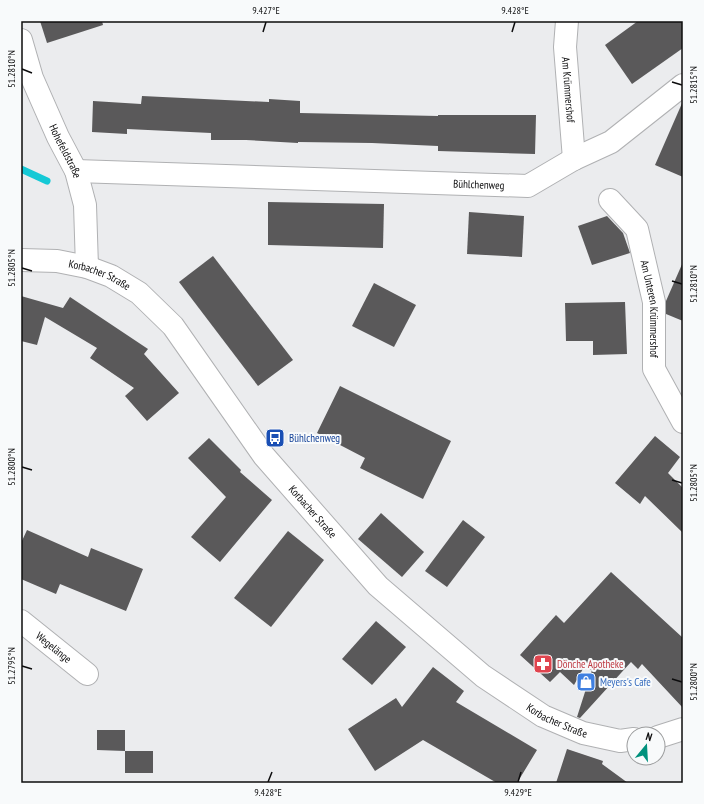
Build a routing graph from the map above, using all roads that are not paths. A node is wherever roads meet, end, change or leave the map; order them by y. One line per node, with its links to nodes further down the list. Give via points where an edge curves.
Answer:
1 (567, 21): 4 (street, Am Krümmershof, via 565,47)
2 (21, 40): 5 (street, Hohefeldstraße, via 32,78)
3 (683, 85): 4 (street, Bühlchenweg, via 611,142)
4 (574, 159): 5 (street, Bühlchenweg, via 528,186)
5 (76, 171): 8 (street, Hohefeldstraße, via 85,205)
6 (610, 200): 9 (street, Am Unteren Krümmershof, via 637,229 654,302 654,369)
7 (21, 260): 8 (street, Korbacher Straße, via 56,261)
8 (87, 267): 14 (street, Korbacher Straße, via 111,276 139,293 173,326 264,456 378,586 483,676 543,716 583,733)
9 (683, 422)
10 (21, 621): 11 (street, Wegelänge)
11 (87, 674)
12 (683, 729): 13 (street)
13 (666, 734)
14 (626, 740)

